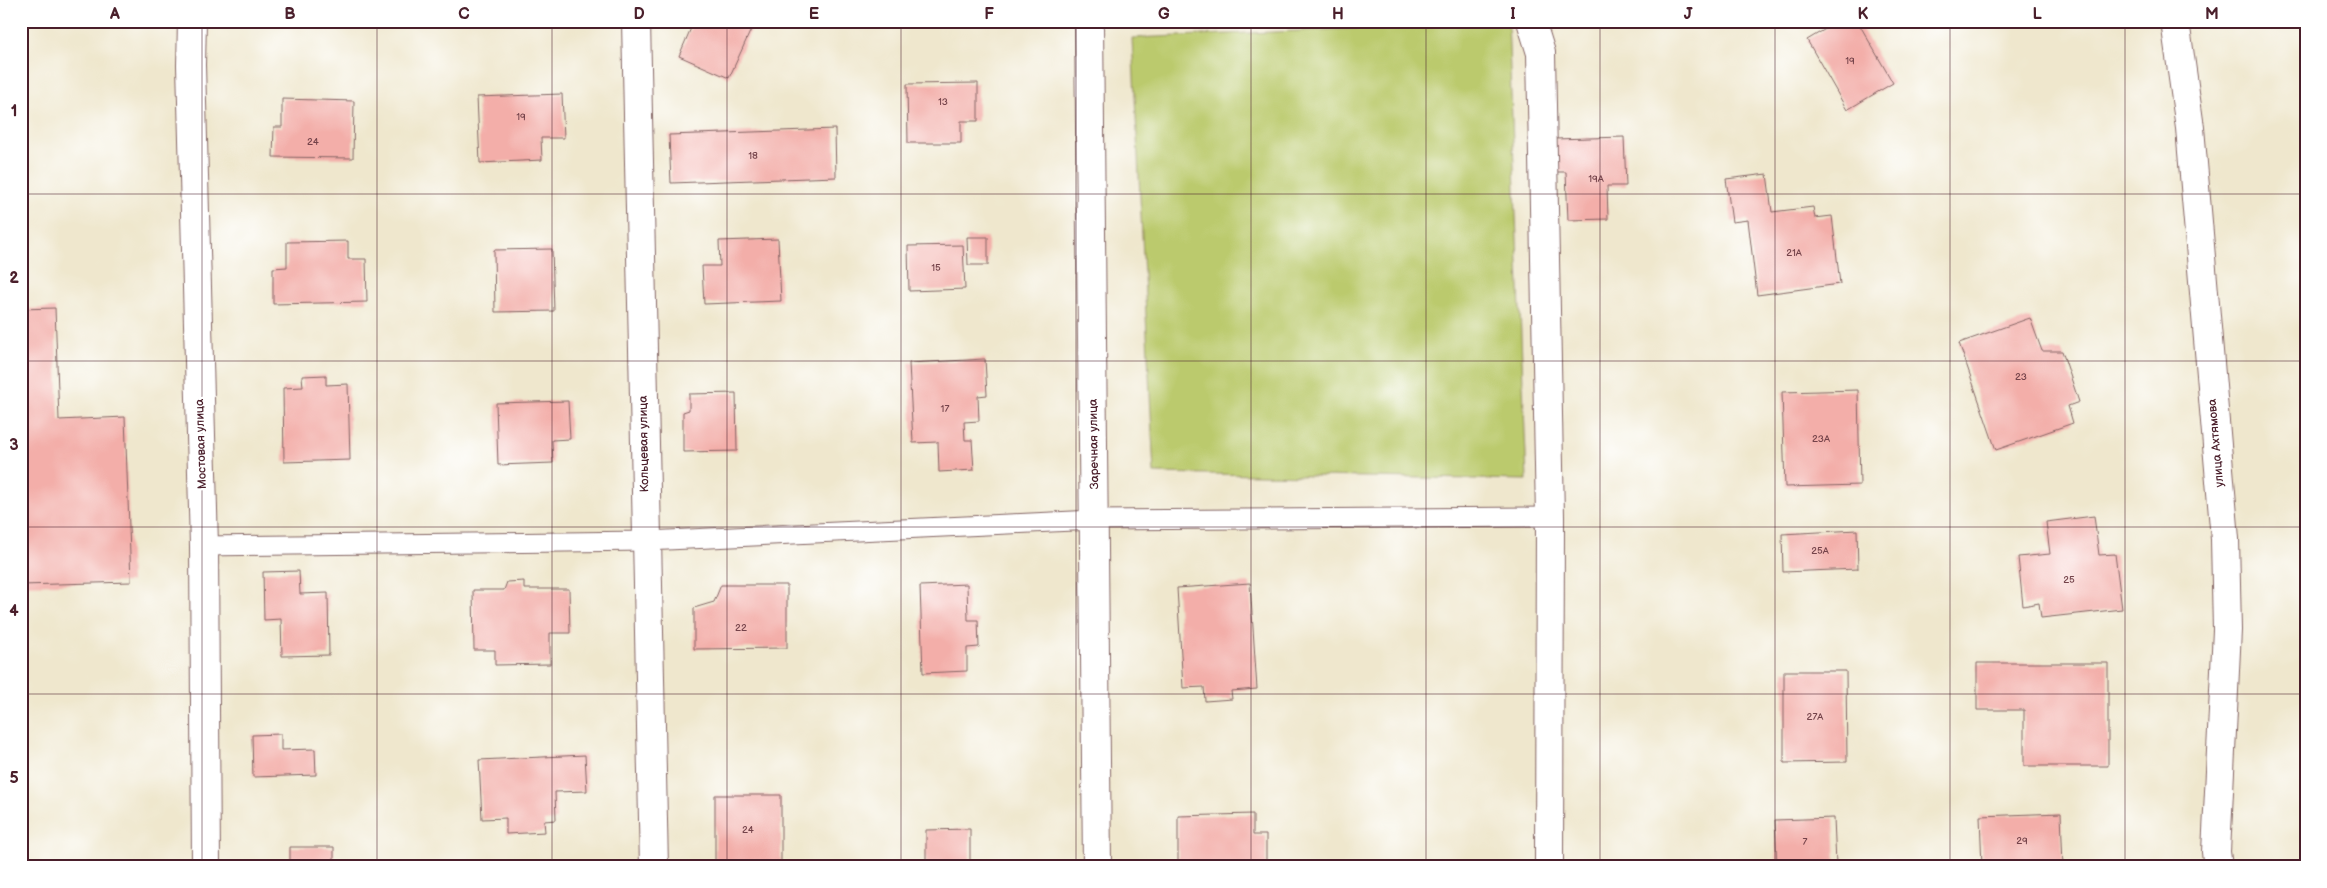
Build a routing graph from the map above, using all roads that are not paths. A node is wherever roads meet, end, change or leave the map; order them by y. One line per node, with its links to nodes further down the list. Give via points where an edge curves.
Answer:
1 (192, 21): 9 (street, Мостовая улица)
2 (636, 21): 8 (street, Кольцевая улица)
3 (1089, 21): 7 (street, Заречная улица)
4 (1531, 21): 6 (street, via 1541,53)
5 (2175, 21): 14 (street, улица Ахтямова, via 2190,128 2225,539 2227,630 2216,852)
6 (1550, 517): 7 (lane); 13 (street)
7 (1094, 520): 8 (lane); 12 (street, Заречная улица)
8 (646, 541): 9 (lane); 11 (street, Кольцевая улица)
9 (204, 546): 10 (street, Мостовая улица)
10 (206, 867)
11 (654, 867)
12 (1097, 867)
13 (1549, 867)
14 (2218, 867)

